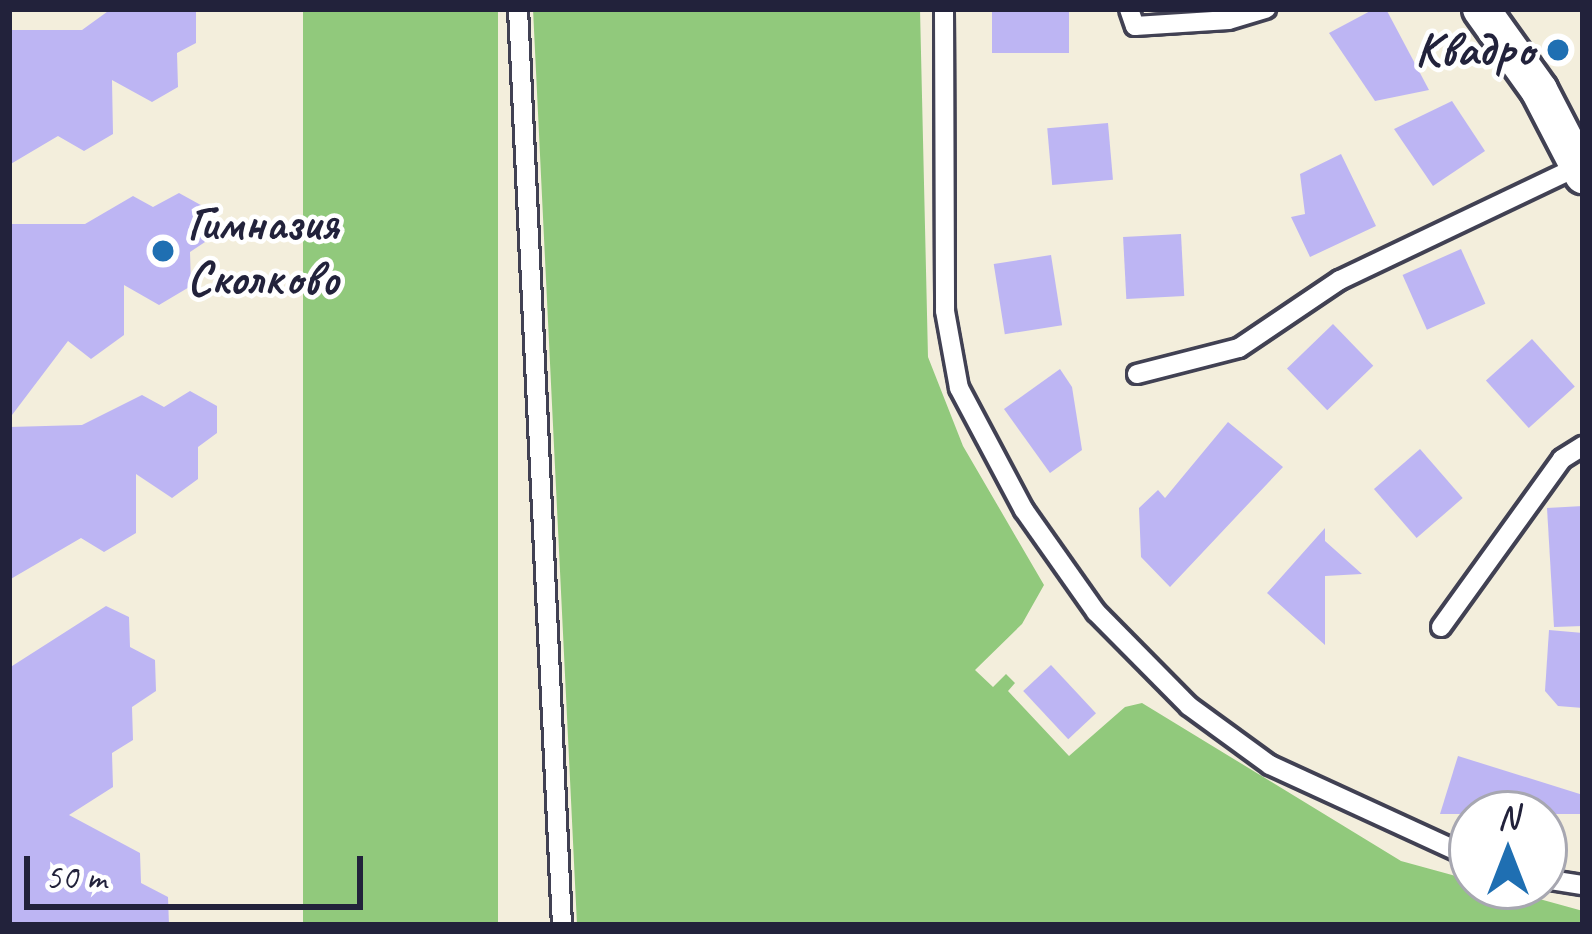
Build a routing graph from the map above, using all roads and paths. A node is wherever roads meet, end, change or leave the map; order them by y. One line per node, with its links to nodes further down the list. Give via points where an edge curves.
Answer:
1 (518, 9): 11 (lane)
2 (944, 9): 10 (lane, via 945,311 959,388 1024,510 1096,612 1189,706 1270,765)
3 (1129, 9): 4 (lane, via 1135,26)
4 (1267, 9)
5 (1481, 9): 6 (street, via 1539,90)
6 (1581, 170): 7 (lane, via 1340,280 1239,348)
7 (1137, 374)
8 (1583, 446): 9 (lane, via 1562,459)
9 (1441, 627)
10 (1448, 847)
11 (562, 925)

